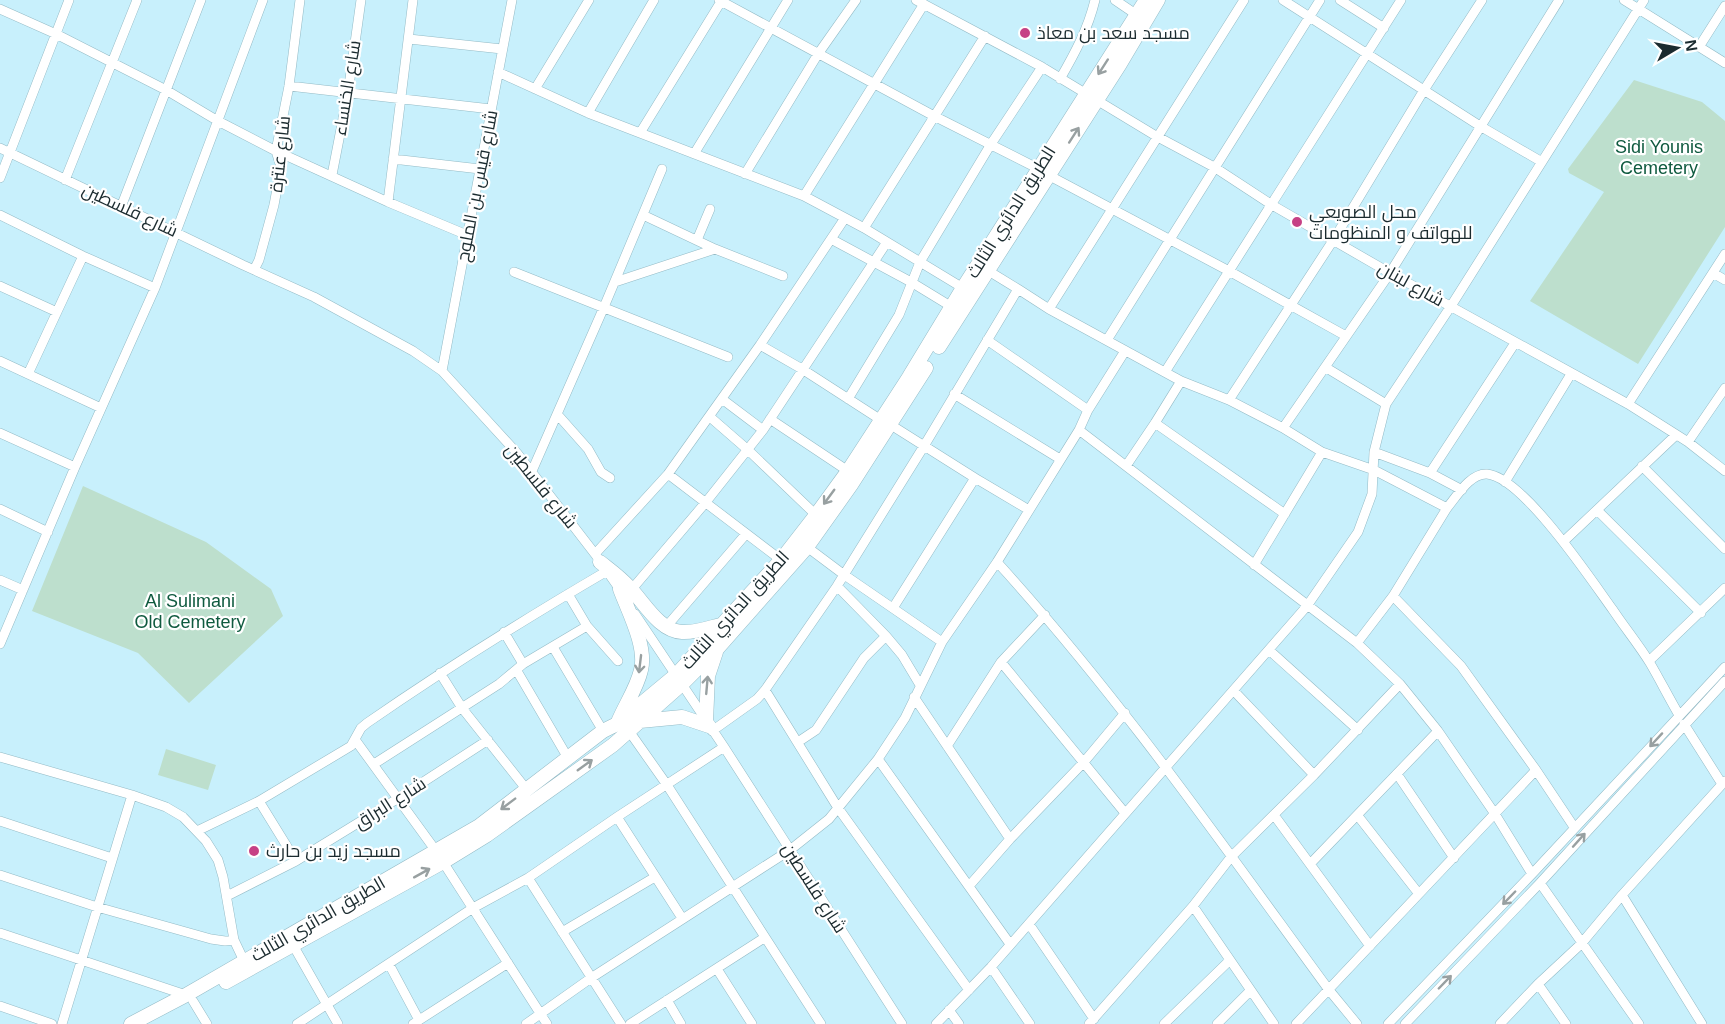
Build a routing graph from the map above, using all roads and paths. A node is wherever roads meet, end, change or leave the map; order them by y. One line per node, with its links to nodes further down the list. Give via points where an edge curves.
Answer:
1 (69, 0): 34 (street)
2 (137, 0): 41 (street)
3 (201, 0): 49 (street)
4 (263, 0): 57 (street)
5 (300, 0): 47 (street, شارع عنترة)
6 (361, 0): 51 (street, شارع الخنساء)
7 (413, 0): 36 (street)
8 (512, 0): 38 (street, شارع قيس بن الملوح)
9 (589, 0): 48 (street)
10 (654, 0): 55 (street)
11 (721, 0): 32 (street); 59 (street)
12 (788, 0): 32 (street)
13 (855, 0): 39 (street)
14 (1095, 0): 45 (street, via 1082,42)
15 (1115, 0): 30 (street)
16 (1146, 0): 30 (highway, الطريق الدائري الثالث)
17 (1158, 0): 52 (highway, الطريق الدائري الثالث, via 1120,64)
18 (1244, 0): 60 (street)
19 (1283, 0): 31 (street)
20 (1320, 0): 31 (street)
21 (1340, 0): 33 (street)
22 (1401, 0): 33 (street)
23 (1482, 0): 50 (street)
24 (1559, 0): 58 (street)
25 (1624, 0): 27 (street)
26 (920, 2): 35 (street, شارع لبنان); 46 (street)
27 (1642, 4): 37 (street); 67 (street)
28 (1725, 6): 37 (street)
29 (1, 7): 34 (street)
30 (1137, 15): 52 (highway, الطريق الدائري الثالث, one-way to 52)
31 (1309, 17): 40 (street); 68 (street)
32 (771, 28): 39 (street); 65 (street)
33 (1384, 28): 40 (street)
34 (56, 34): 41 (street); 64 (street)
35 (985, 36): 43 (street, شارع لبنان); 56 (street)
36 (409, 39): 38 (street); 53 (street)
37 (1699, 47): 42 (street)
38 (502, 49): 44 (street, شارع قيس بن الملوح)
39 (818, 54): 46 (street); 72 (street)
40 (1368, 54): 50 (street); 78 (street)
41 (112, 62): 49 (street); 75 (street)
42 (1725, 63)
43 (1042, 67): 45 (street, شارع لبنان); 61 (street)
44 (498, 72): 48 (street); 54 (street, شارع قيس بن الملوح)
45 (1060, 79): 52 (street, شارع لبنان)
46 (874, 83): 56 (street); 76 (street)
47 (289, 86): 51 (street); 63 (street, شارع عنترة)
48 (535, 89): 55 (street)
49 (166, 90): 57 (street); 79 (street)
50 (1424, 90): 58 (street); 90 (street)
51 (348, 93): 53 (street); 73 (street, شارع الخنساء)
52 (1091, 98): 60 (street, شارع لبنان); 71 (highway, الطريق الدائري الثالث)
53 (402, 99): 54 (street); 66 (street)
54 (491, 109): 69 (street, شارع قيس بن الملوح)
55 (588, 113): 59 (street)
56 (934, 116): 61 (street); 85 (street)
57 (218, 121): 63 (street); 86 (street)
58 (1480, 126): 67 (street); 102 (street)
59 (640, 133): 65 (street)
60 (1156, 136): 68 (street, شارع لبنان); 81 (street)
61 (991, 144): 71 (street); 97 (street)
62 (0, 148): 64 (street, شارع فلسطين)
63 (276, 151): 73 (street); 98 (street, شارع عنترة, via 281,167 274,205)
64 (10, 154): 74 (street); 75 (street, شارع فلسطين)
65 (694, 154): 72 (street)
66 (393, 159): 69 (street); 77 (street)
67 (1542, 162): 113 (street)
68 (1214, 167): 78 (street, شارع لبنان); 89 (street)
69 (480, 169): 87 (street, شارع قيس بن الملوح)
70 (662, 169): 83 (street)
71 (1043, 172): 81 (street); 99 (highway, الطريق الدائري الثالث); 110 (highway, الطريق الدائري الثالث)
72 (745, 174): 76 (street)
73 (332, 175): 77 (street)
74 (0, 178)
75 (65, 180): 79 (street, شارع فلسطين)
76 (804, 196): 84 (street)
77 (388, 202): 87 (street)
78 (1272, 205): 90 (street, شارع لبنان); 100 (street)
79 (121, 207): 86 (street, شارع فلسطين)
80 (710, 209): 91 (street)
81 (1112, 209): 89 (street); 116 (street)
82 (0, 215): 95 (street)
83 (643, 215): 91 (street); 106 (street)
84 (846, 218): 85 (street); 88 (street)
85 (864, 228): 92 (street)
86 (177, 232): 98 (street, شارع فلسطين); 109 (street)
87 (467, 235): 128 (street, شارع قيس بن الملوح)
88 (831, 239): 96 (street); 122 (street)
89 (1169, 239): 100 (street); 120 (street)
90 (1334, 239): 102 (street, شارع لبنان); 112 (street)
91 (697, 240): 93 (street)
92 (886, 242): 96 (street); 97 (street)
93 (715, 249): 104 (street); 106 (street)
94 (1725, 254): 103 (street)
95 (83, 256): 109 (street); 117 (street)
96 (874, 261): 107 (street); 127 (street)
97 (920, 262): 107 (street); 110 (street)
98 (254, 270): 128 (street, شارع فلسطين, via 367,324)
99 (987, 270): 111 (street); 145 (highway, الطريق الدائري الثالث)
100 (1230, 271): 112 (street); 129 (street)
101 (514, 272): 115 (street)
102 (1390, 273): 113 (street, شارع لبنان); 118 (street)
103 (1713, 273): 105 (street); 139 (street)
104 (783, 276)
105 (1725, 280)
106 (615, 282): 115 (street)
107 (911, 282): 114 (street); 136 (street, via 898,315)
108 (0, 286): 117 (street)
109 (155, 288): 140 (street)
110 (963, 288): 114 (highway, الطريق الدائري الثالث)
111 (1018, 289): 116 (street); 119 (street)
112 (1291, 305): 118 (street); 137 (street)
113 (1451, 306): 121 (street, شارع لبنان); 138 (street)
114 (952, 307): 145 (highway, الطريق الدائري الثالث)
115 (604, 308): 124 (street); 142 (street)
116 (1049, 309): 120 (street)
117 (57, 312): 130 (street)
118 (1346, 336): 126 (street)
119 (987, 340): 134 (street); 141 (street)
120 (1107, 340): 123 (street)
121 (1515, 342): 131 (street, شارع لبنان); 165 (street)
122 (760, 345): 127 (street); 135 (street)
123 (1125, 351): 129 (street); 141 (street)
124 (728, 357)
125 (0, 361): 130 (street)
126 (1325, 367): 138 (street); 147 (street)
127 (802, 369): 136 (street); 144 (street)
128 (442, 371): 162 (street, شارع فلسطين)
129 (1165, 372): 132 (street)
130 (28, 374): 140 (street)
131 (1571, 374): 139 (street, شارع لبنان); 169 (street)
132 (1181, 381): 137 (street); 146 (street)
133 (1725, 388): 152 (street)
134 (954, 394): 153 (street); 157 (street)
135 (722, 399): 143 (street); 148 (street)
136 (848, 399): 145 (street)
137 (1229, 400): 147 (street)
138 (1386, 404): 156 (street)
139 (1628, 404): 151 (street, شارع لبنان)
140 (101, 408): 160 (street)
141 (1088, 410): 149 (street)
142 (557, 414): 162 (street); 167 (street, via 588,449 601,472)
143 (710, 417): 154 (street); 166 (street)
144 (770, 419): 148 (street); 163 (street)
145 (886, 422): 153 (street); 163 (highway, الطريق الدائري الثالث); 181 (highway, الطريق الدائري الثالث)
146 (1155, 423): 158 (street); 176 (street)
147 (1283, 428): 155 (street)
148 (763, 430): 154 (street)
149 (1079, 430): 157 (street); 158 (street)
150 (0, 433): 160 (street)
151 (1676, 435): 152 (street, شارع لبنان); 159 (street)
152 (1688, 442): 164 (street, شارع لبنان)
153 (924, 446): 168 (street); 187 (street)
154 (748, 450): 171 (street); 177 (street)
155 (1322, 452): 161 (street); 176 (street)
156 (1374, 452): 161 (street); 165 (street)
157 (1060, 459): 174 (street)
158 (1126, 466): 186 (street)
159 (1642, 466): 175 (street); 182 (street)
160 (75, 467): 178 (street)
161 (1374, 470): 172 (street); 195 (street, via 1372,494 1358,532)
162 (532, 471): 184 (street, شارع فلسطين)
163 (848, 471): 177 (highway, الطريق الدائري الثالث, one-way to 177)
164 (1725, 471)
165 (1430, 473): 170 (street)
166 (668, 474): 171 (street); 184 (street)
167 (610, 478)
168 (975, 478): 174 (street); 196 (street)
169 (1505, 482): 170 (street, via 1490,474 1480,474); 180 (street)
170 (1462, 490): 172 (street)
171 (706, 502): 179 (street); 191 (street)
172 (1447, 508): 194 (street)
173 (0, 509): 178 (street)
174 (1029, 510): 185 (street)
175 (1598, 511): 180 (street); 197 (street)
176 (1285, 514): 186 (street)
177 (816, 515): 183 (highway, الطريق الدائري الثالث)
178 (48, 532): 192 (street)
179 (746, 534): 183 (street); 201 (street)
180 (1564, 541): 211 (street)
181 (807, 547): 187 (street); 208 (highway, الطريق الدائري الثالث)
182 (1725, 549)
183 (781, 560): 199 (highway, الطريق الدائري الثالث)
184 (601, 562): 191 (highway); 193 (street)
185 (997, 562): 198 (street); 204 (street)
186 (1254, 565): 195 (street)
187 (843, 574): 189 (street); 196 (street)
188 (0, 580): 192 (street)
189 (837, 586): 203 (street); 220 (street)
190 (1725, 588): 197 (street)
191 (626, 589): 201 (highway); 216 (street, شارع فلسطين); 228 (highway, one-way to 228, via 642,654 641,670)
192 (22, 590): 206 (street)
193 (568, 594): 200 (street); 202 (street)
194 (1394, 596): 205 (street); 243 (street, via 1461,666)
195 (1307, 606): 205 (street); 209 (street)
196 (893, 608): 204 (street)
197 (1701, 613): 211 (street)
198 (1045, 615): 212 (street); 224 (street)
199 (724, 624): 201 (highway, via 681,632); 216 (highway, الطريق الدائري الثالث)
200 (587, 626): 207 (street); 210 (street)
201 (666, 627)
202 (504, 632): 214 (street); 215 (street)
203 (886, 636): 219 (street); 234 (street, via 864,658 816,730)
204 (942, 642): 219 (street)
205 (1357, 643): 218 (street)
206 (0, 644)
207 (553, 647): 214 (street); 231 (street)
208 (716, 650): 216 (highway, الطريق الدائري الثالث); 227 (highway, one-way to 208, via 708,676)
209 (1269, 650): 221 (street); 229 (street)
210 (618, 661)
211 (1649, 661): 225 (street)
212 (1001, 662): 235 (street); 240 (street)
213 (1725, 667): 225 (street)
214 (520, 668): 223 (street); 238 (street)
215 (440, 673): 223 (street); 233 (street, via 367,723)
216 (679, 679): 226 (highway, الطريق الدائري الثالث); 227 (street, شارع فلسطين); 228 (highway, الطريق الدائري الثالث)
217 (1725, 681): 225 (street)
218 (1400, 684): 229 (street); 230 (street)
219 (921, 685): 222 (street)
220 (765, 690): 227 (street, via 757,699); 234 (street)
221 (1234, 691): 242 (street); 245 (street)
222 (914, 697): 235 (street); 239 (street)
223 (462, 708): 232 (street); 241 (street)
224 (1125, 712): 240 (street); 242 (street)
225 (1681, 720): 246 (street); 259 (street, one-way to 259); 273 (street, one-way to 225)
226 (640, 721): 227 (highway, via 682,717); 228 (highway, الطريق الدائري الثالث)
227 (709, 726): 236 (street, شارع فلسطين)
228 (623, 728): 231 (highway, الطريق الدائري الثالث); 247 (street); 263 (highway, الطريق الدائري الثالث, one-way to 228, via 506,823 613,745)
229 (1358, 730): 245 (street)
230 (1438, 731): 244 (street); 254 (street)
231 (603, 732): 238 (highway, الطريق الدائري الثالث)
232 (488, 740): 248 (street); 250 (street, شارع البراق)
233 (356, 741): 241 (street); 251 (street)
234 (798, 742): 252 (street)
235 (947, 746): 261 (street)
236 (724, 747): 247 (street); 262 (street, شارع فلسطين)
237 (0, 757): 249 (street)
238 (568, 758): 248 (highway, الطريق الدائري الثالث)
239 (878, 759): 252 (street); 275 (street)
240 (1084, 762): 253 (street); 261 (street)
241 (374, 764): 250 (street)
242 (1165, 767): 253 (street); 264 (street)
243 (1536, 770): 254 (street); 259 (street)
244 (1397, 774): 256 (street); 266 (street)
245 (1314, 775): 255 (street)
246 (1724, 782): 277 (street)
247 (667, 785): 257 (street); 274 (street)
248 (527, 790): 263 (highway, الطريق الدائري الثالث, one-way to 263)
249 (132, 795): 260 (street, via 166,807); 265 (street)
250 (397, 799): 263 (street); 267 (street, شارع البراق)
251 (259, 801): 260 (street); 267 (street)
252 (838, 808): 262 (street); 301 (street)
253 (1125, 813): 283 (street)
254 (1495, 814): 266 (street); 269 (street)
255 (1274, 815): 264 (street); 268 (street)
256 (1358, 816): 268 (street); 276 (street)
257 (617, 817): 271 (street); 272 (street)
258 (0, 821): 265 (street)
259 (1574, 827): 269 (street)
260 (197, 831): 278 (street, via 218,860)
261 (1010, 839): 275 (street)
262 (790, 850): 274 (street); 326 (street, شارع فلسطين)
263 (440, 856): 281 (street); 290 (highway, الطريق الدائري الثالث, one-way to 263); 293 (highway, الطريق الدائري الثالث)
264 (1231, 857): 279 (street); 302 (street)
265 (112, 858): 280 (street)
266 (1454, 858): 276 (street)
267 (296, 861): 278 (street, شارع البراق)
268 (1311, 863): 291 (street)
269 (1532, 874): 335 (street, one-way to 335)
270 (0, 875): 280 (street)
271 (655, 877): 282 (street); 284 (street)
272 (528, 878): 281 (street); 284 (street)
273 (1539, 883): 289 (street); 336 (street, one-way to 273)
274 (732, 886): 282 (street); 286 (street)
275 (969, 886): 288 (street)
276 (1419, 894): 291 (street)
277 (1622, 895): 289 (street); 340 (street)
278 (227, 896): 287 (street)
279 (1193, 906): 294 (street); 311 (street)
280 (97, 907): 287 (street, via 211,939); 292 (street)
281 (473, 908): 295 (street); 296 (street)
282 (682, 918): 299 (street)
283 (1029, 924): 288 (street); 311 (street)
284 (562, 932): 299 (street)
285 (0, 933): 292 (street)
286 (764, 938): 298 (street); 325 (street)
287 (234, 940): 293 (street)
288 (1010, 944): 297 (street)
289 (1581, 944): 300 (street); 339 (street)
290 (293, 945): 304 (highway, الطريق الدائري الثالث); 306 (street)
291 (1370, 946): 302 (street)
292 (81, 960): 304 (street); 313 (street)
293 (244, 961): 304 (highway, الطريق الدائري الثالث)
294 (1229, 961): 303 (street); 330 (street)
295 (508, 963): 309 (street); 310 (street)
296 (389, 964): 306 (street); 310 (street)
297 (991, 967): 301 (street); 329 (street)
298 (717, 969): 305 (street); 324 (street)
299 (591, 978): 309 (street); 321 (street)
300 (1538, 984): 337 (street); 338 (street)
301 (969, 990): 308 (street)
302 (1329, 990): 333 (street); 334 (street)
303 (1250, 991): 331 (street); 332 (street)
304 (189, 998): 314 (highway, الطريق الدائري الثالث); 315 (highway, الطريق الدائري الثالث); 316 (street)
305 (668, 1000): 322 (street); 323 (street)
306 (327, 1004): 317 (street); 318 (street)
307 (0, 1006): 312 (street)
308 (949, 1010): 327 (street); 328 (street)
309 (541, 1015): 319 (street); 320 (street)
310 (416, 1022)
311 (1091, 1022)
312 (52, 1024)
313 (62, 1024)
314 (131, 1024)
315 (151, 1024)
316 (207, 1024)
317 (297, 1024)
318 (338, 1024)
319 (526, 1024)
320 (547, 1024)
321 (621, 1024)
322 (630, 1024)
323 (681, 1024)
324 (752, 1024)
325 (820, 1024)
326 (902, 1024)
327 (936, 1024)
328 (959, 1024)
329 (1030, 1024)
330 (1164, 1024)
331 (1217, 1024)
332 (1274, 1024)
333 (1296, 1024)
334 (1357, 1024)
335 (1388, 1024)
336 (1405, 1024)
337 (1500, 1024)
338 (1566, 1024)
339 (1639, 1024)
340 (1702, 1024)

